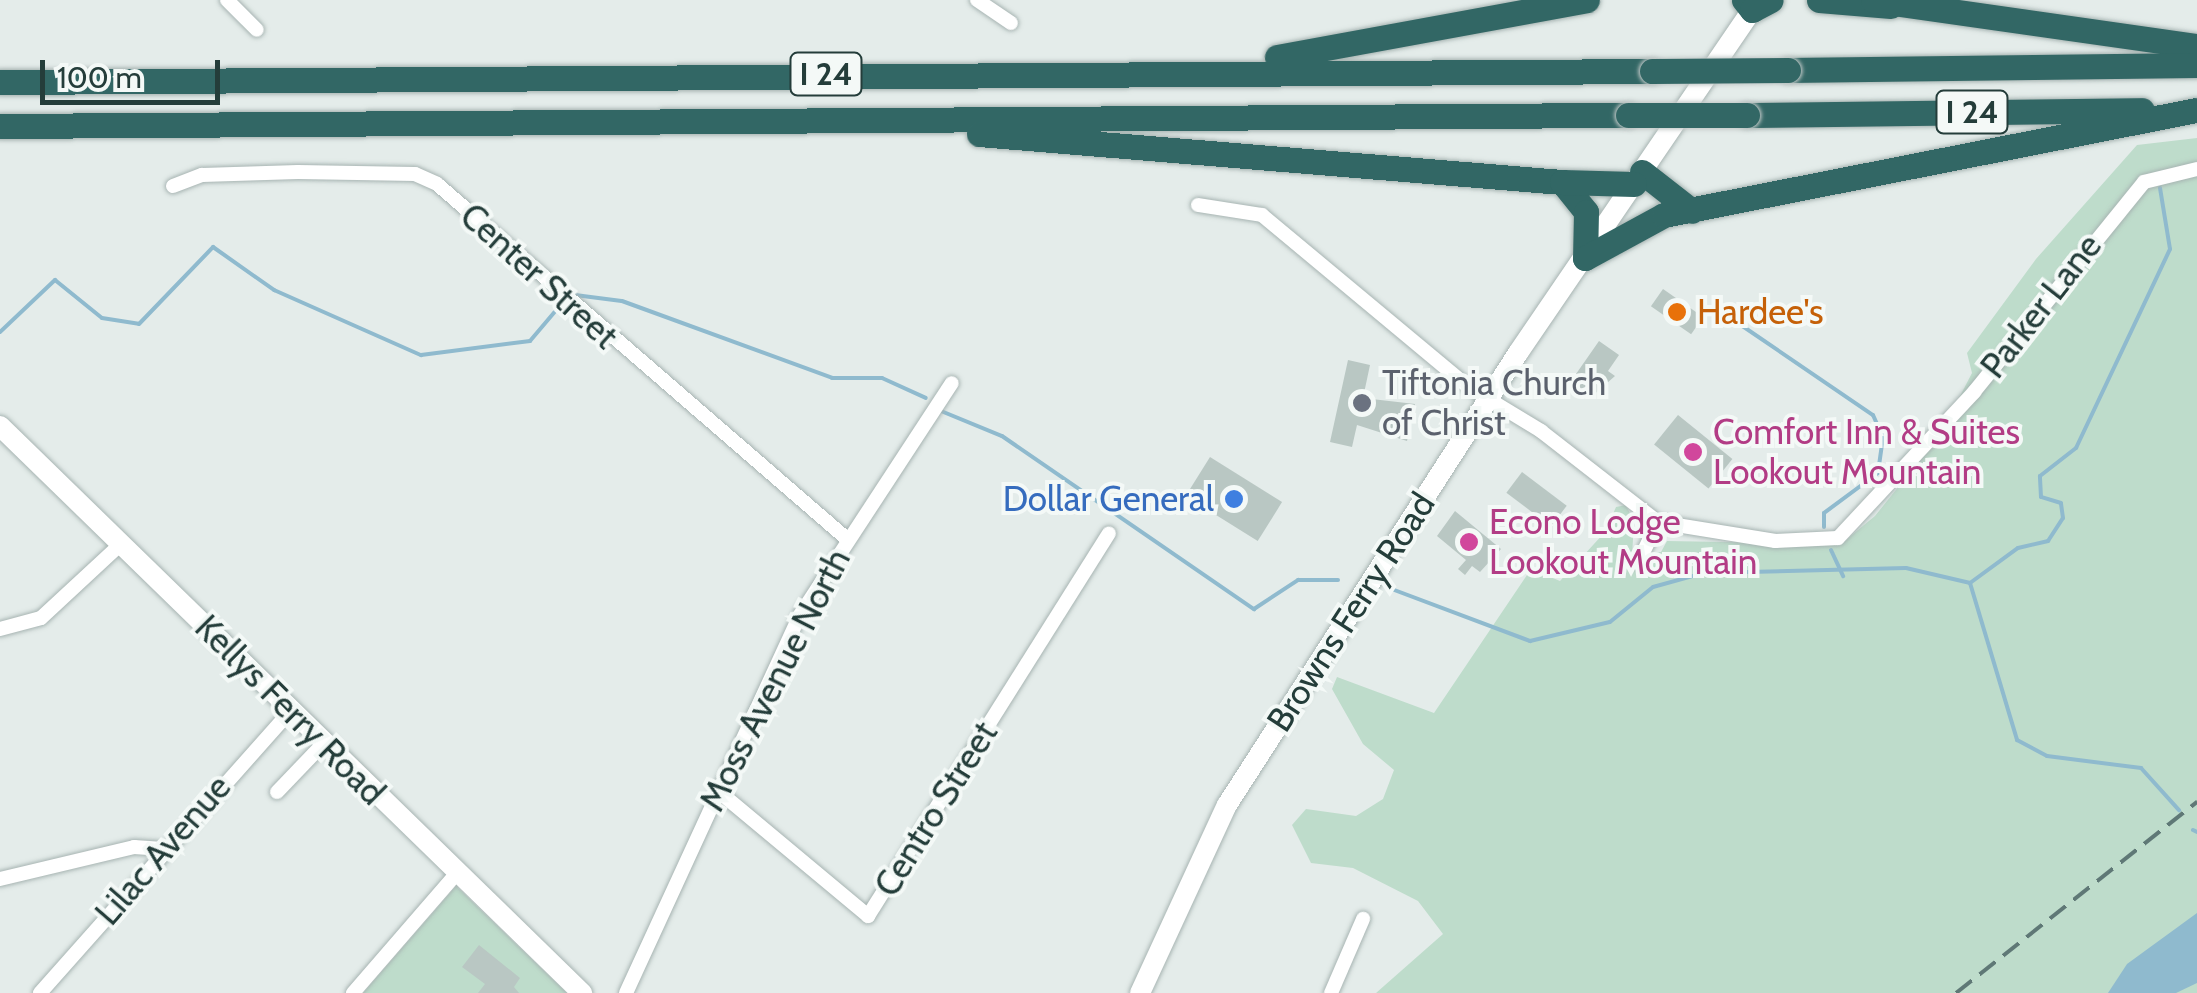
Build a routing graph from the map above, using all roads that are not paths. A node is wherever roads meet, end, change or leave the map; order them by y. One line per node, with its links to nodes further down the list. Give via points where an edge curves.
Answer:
1 (227, 0): 9 (street)
2 (976, 0): 8 (street)
3 (1586, 0): 12 (highway)
4 (1819, 0): 7 (highway)
5 (1873, 0): 7 (highway)
6 (1757, 3): 18 (street, Browns Ferry Road)
7 (1906, 7): 10 (highway)
8 (1011, 23)
9 (256, 30)
10 (2197, 46)
11 (2197, 65): 12 (highway, I 24, bridge)
12 (1203, 71): 13 (highway, I 24)
13 (0, 82)
14 (2196, 110): 15 (highway, I 24, bridge); 22 (highway)
15 (816, 121): 16 (highway, I 24); 19 (highway)
16 (0, 126)
17 (2197, 169): 27 (street, Parker Lane, via 2144,182 1974,392 1838,538 1774,541)
18 (1638, 178): 19 (highway); 22 (highway); 23 (street, Browns Ferry Road)
19 (1562, 182): 23 (highway, via 1586,212)
20 (173, 186): 29 (street, Center Street, via 202,175 298,172 414,174 435,183)
21 (1198, 206): 25 (street, Parker Lane, via 1262,215 1467,386)
22 (1692, 211): 23 (highway, via 1664,215)
23 (1585, 258): 25 (street, Browns Ferry Road)
24 (952, 383): 29 (street, Moss Avenue North)
25 (1490, 395): 27 (street, Parker Lane); 45 (street, Browns Ferry Road, via 1226,805)
26 (0, 426): 30 (street, Kellys Ferry Road)
27 (1658, 522): 31 (street)
28 (1109, 534): 35 (street, Centro Street, via 868,916)
29 (847, 540): 35 (street, Moss Avenue North, via 800,615)
30 (122, 544): 32 (street, via 40,618); 33 (street, Kellys Ferry Road)
31 (1638, 563)
32 (0, 629)
33 (291, 710): 34 (street, Kellys Ferry Road); 37 (street, Lilac Avenue)
34 (324, 743): 36 (street); 38 (street, Kellys Ferry Road)
35 (717, 790): 44 (street, Moss Avenue North)
36 (277, 792)
37 (163, 848): 39 (street, via 134,847); 41 (street, Lilac Avenue)
38 (456, 874): 42 (street); 43 (street, Kellys Ferry Road)
39 (0, 879)
40 (1364, 919): 46 (street)
41 (40, 993)
42 (353, 993)
43 (582, 993)
44 (626, 993)
45 (1140, 993)
46 (1331, 993)

